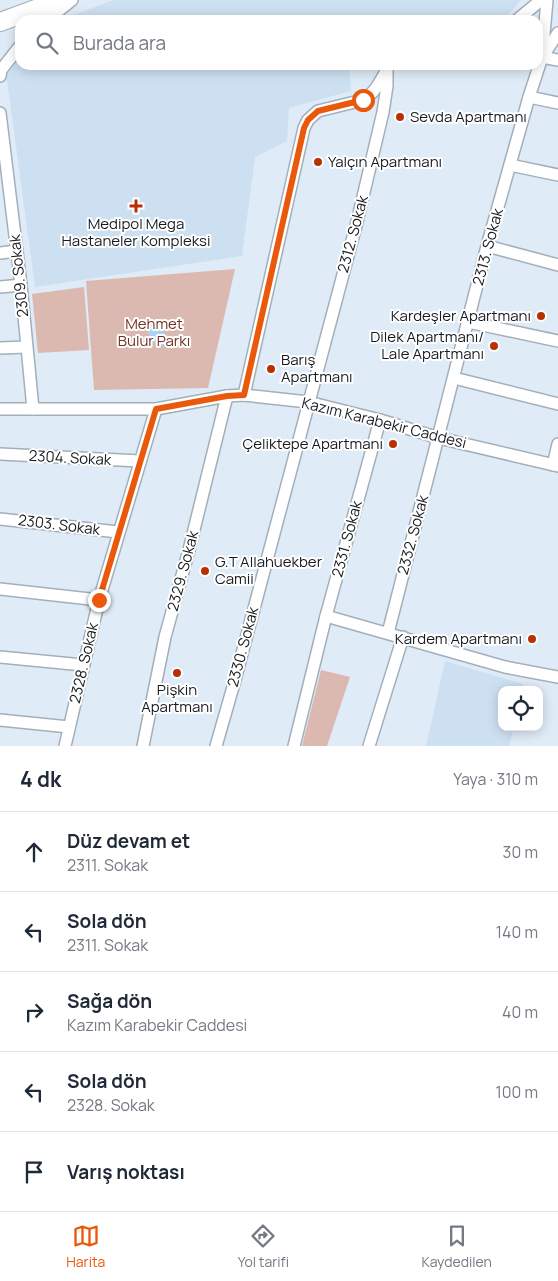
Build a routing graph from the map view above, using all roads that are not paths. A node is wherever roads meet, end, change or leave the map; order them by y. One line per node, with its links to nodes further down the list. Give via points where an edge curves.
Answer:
1 (60, 0): 5 (main road)
2 (72, 0): 6 (street)
3 (541, 0): 7 (street)
4 (547, 0): 11 (street, 2313. Sokak)
5 (19, 15)
6 (54, 15)
7 (523, 15)
8 (15, 16): 9 (main road)
9 (0, 22)
10 (558, 33): 13 (street, 2313. Sokak)
11 (543, 46)
12 (15, 52): 19 (street)
13 (543, 56)
14 (543, 57): 15 (street)
15 (558, 60)
16 (385, 70): 20 (street)
17 (387, 70): 24 (street, 2312. Sokak)
18 (538, 70): 21 (street, 2313. Sokak)
19 (0, 76)
20 (368, 97): 24 (street); 38 (street, via 318,111 304,128)
21 (529, 97): 22 (street); 25 (street, 2313. Sokak)
22 (558, 103)
23 (0, 112): 28 (street, 2309. Sokak)
24 (383, 112): 40 (street, 2312. Sokak)
25 (510, 165): 26 (street); 27 (street, 2313. Sokak)
26 (558, 175)
27 (487, 246): 30 (street); 33 (street, 2313. Sokak)
28 (17, 251): 29 (street); 31 (street, 2309. Sokak)
29 (0, 253)
30 (558, 265)
31 (21, 285): 32 (street); 35 (street, 2309. Sokak)
32 (0, 287)
33 (468, 322): 34 (street); 37 (street, 2313. Sokak)
34 (558, 341)
35 (26, 347): 36 (street); 42 (street, 2309. Sokak)
36 (0, 348)
37 (454, 378): 41 (street); 46 (street, 2313. Sokak)
38 (244, 395): 39 (street, Kazım Karabekir Caddesi); 40 (street, Kazım Karabekir Caddesi)
39 (227, 396): 43 (street, Kazım Karabekir Caddesi); 64 (street, 2329. Sokak, via 165,637)
40 (308, 402): 45 (street, Kazım Karabekir Caddesi); 65 (street, 2330. Sokak)
41 (558, 404)
42 (33, 409): 43 (street, Kazım Karabekir Caddesi); 44 (street, Kazım Karabekir Caddesi)
43 (156, 409): 49 (street, 2328. Sokak)
44 (0, 410)
45 (380, 420): 46 (street, Kazım Karabekir Caddesi); 55 (street, 2331. Sokak)
46 (439, 438): 50 (street, Kazım Karabekir Caddesi); 56 (street, 2332. Sokak)
47 (558, 444): 50 (street)
48 (0, 454): 49 (street, 2304. Sokak)
49 (140, 461): 52 (street, 2328. Sokak)
50 (556, 465)
51 (0, 519): 52 (street, 2303. Sokak)
52 (118, 532): 54 (street, 2328. Sokak)
53 (0, 590): 54 (street)
54 (99, 600): 59 (street, 2328. Sokak)
55 (326, 616): 56 (street); 66 (street, 2331. Sokak)
56 (388, 633): 57 (street)
57 (403, 637): 60 (street, via 505,667); 67 (street)
58 (0, 657): 59 (street)
59 (83, 665): 62 (street, 2328. Sokak)
60 (558, 678)
61 (0, 720): 62 (street)
62 (69, 727): 63 (street, 2328. Sokak)
63 (65, 746)
64 (143, 746)
65 (216, 746)
66 (294, 746)
67 (369, 746)

